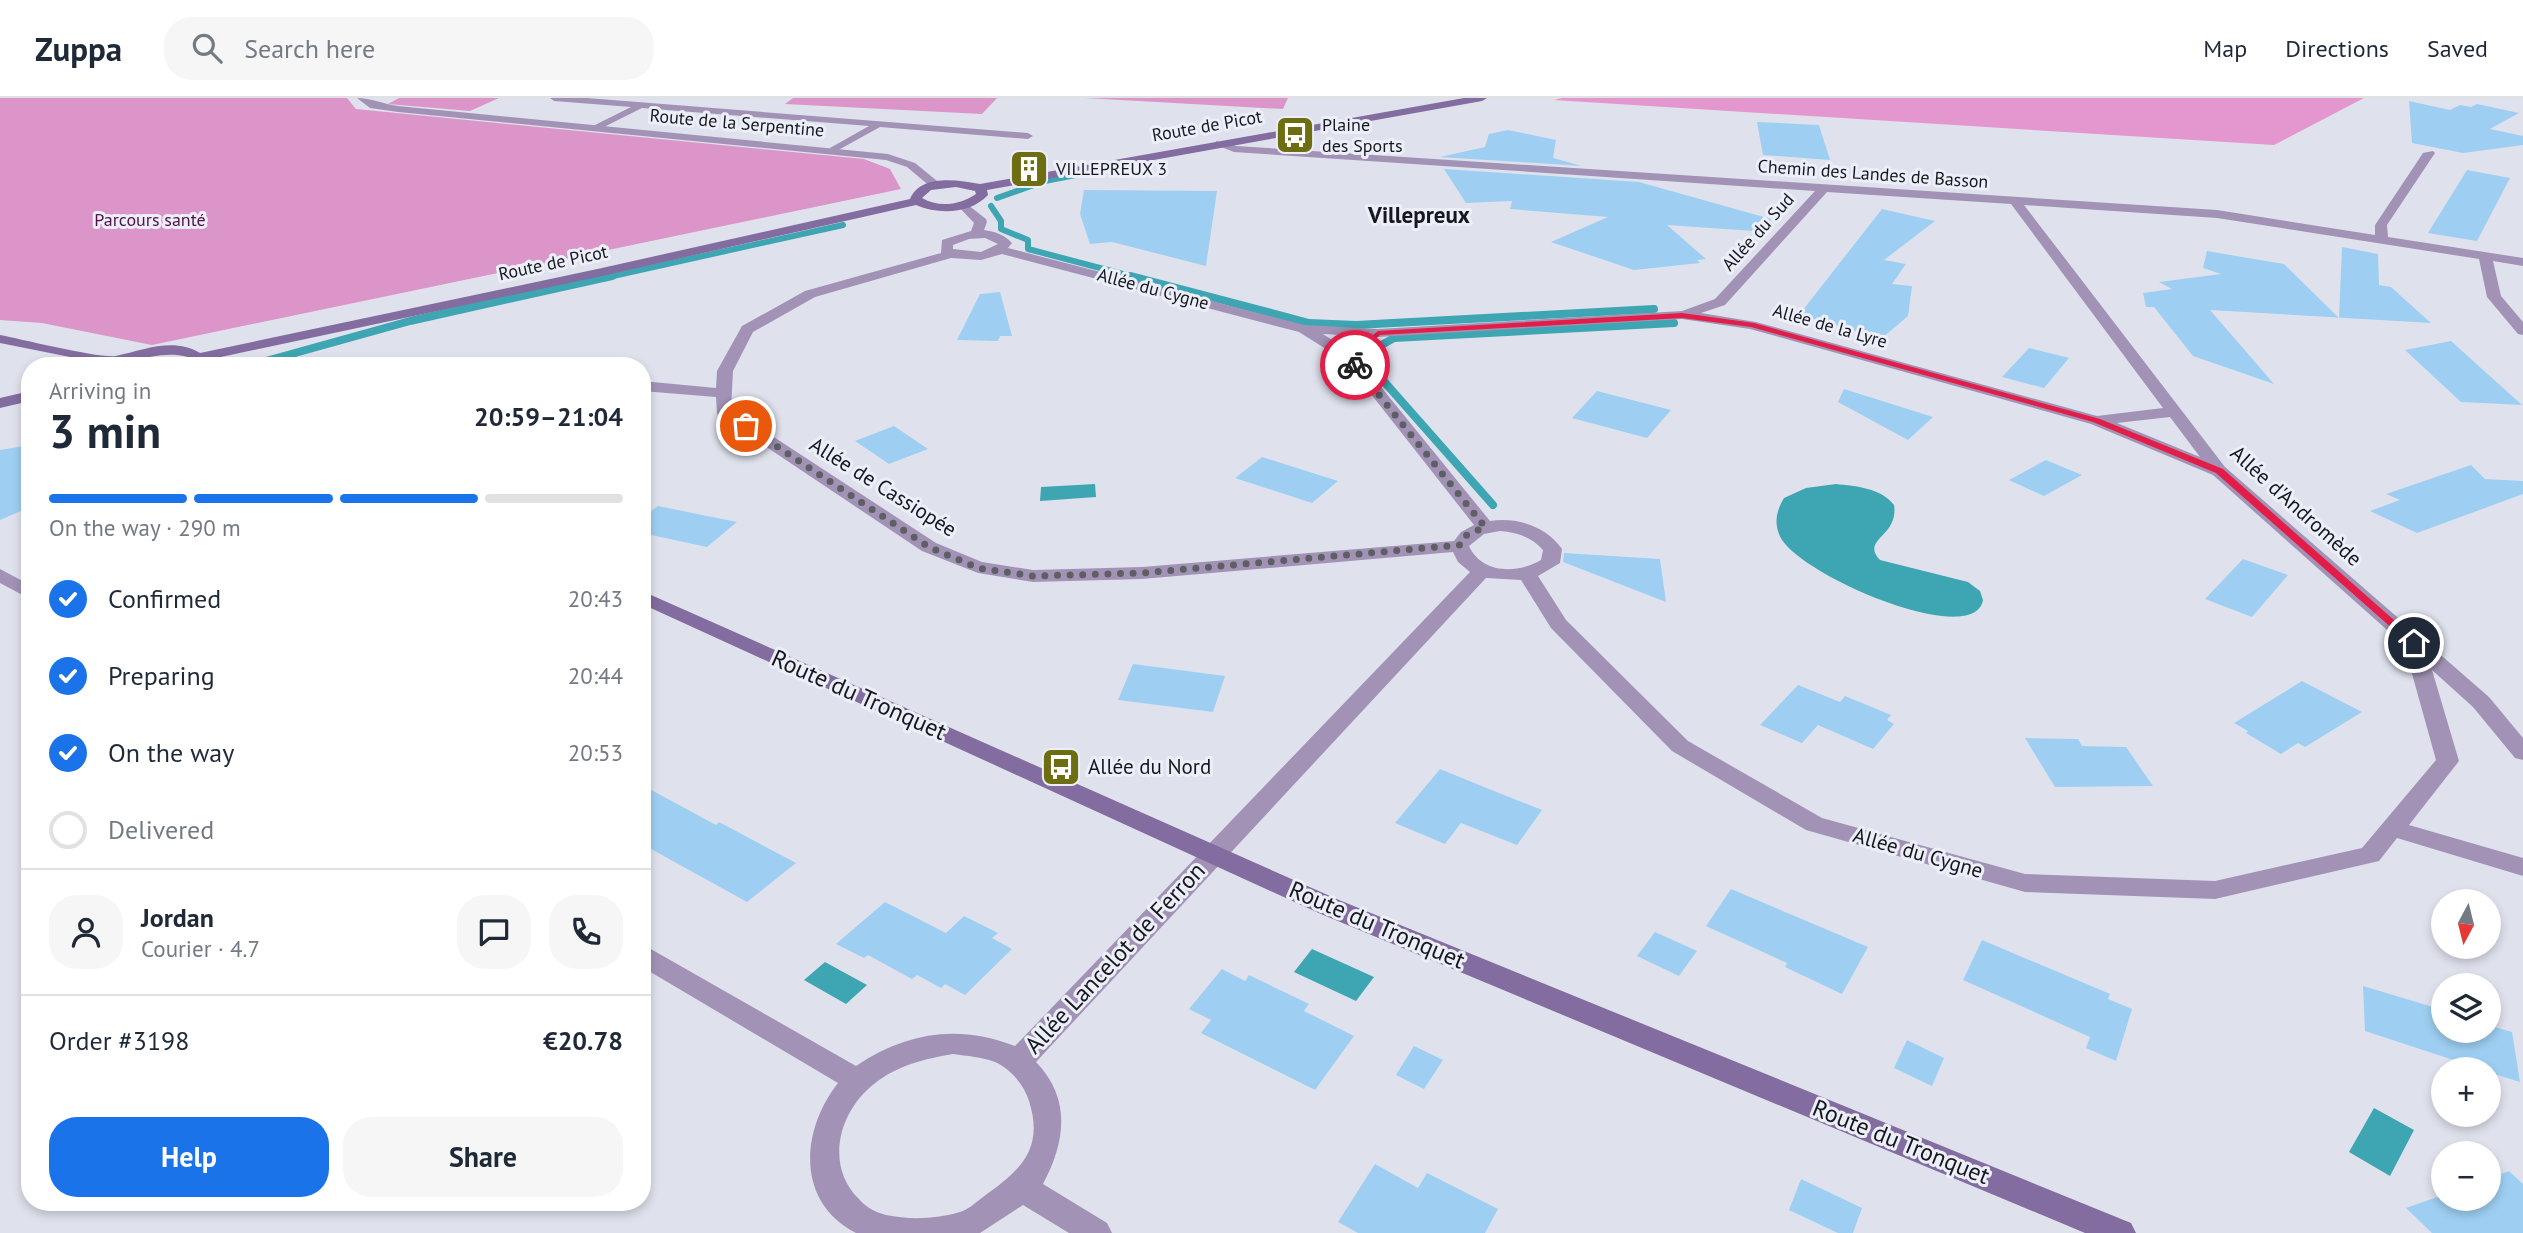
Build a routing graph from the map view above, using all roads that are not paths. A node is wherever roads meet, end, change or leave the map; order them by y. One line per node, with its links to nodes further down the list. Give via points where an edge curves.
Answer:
1 (362, 98): 6 (street, Route de la Serpentine, via 386,108)
2 (554, 98): 4 (lane)
3 (1482, 98): 8 (main road, Route de Picot)
4 (641, 105): 5 (lane); 6 (lane)
5 (877, 125): 7 (lane); 9 (lane)
6 (596, 128): 9 (street, Route de la Serpentine)
7 (1028, 135)
8 (1220, 143): 12 (main road, Route de Picot); 13 (street, Chemin des Landes de Basson, via 1234,149)
9 (833, 150): 11 (street, Route de la Serpentine, via 888,157 911,165)
10 (2429, 153): 18 (street, via 2381,225)
11 (936, 185): 12 (main road, Route de Picot); 14 (main road, via 920,190)
12 (980, 188): 16 (main road, via 979,199)
13 (1824, 188): 15 (street, Chemin des Landes de Basson); 23 (street, Allée du Sud)
14 (917, 201): 16 (main road, via 941,207); 33 (main road, Route de Picot)
15 (2015, 201): 18 (street, Chemin des Landes de Basson, via 2217,214); 39 (street, Allée d'Andromède)
16 (963, 205): 17 (street, via 981,222)
17 (976, 234): 19 (street, via 999,237 1005,243); 20 (street, via 947,243)
18 (2382, 240): 21 (street, Chemin des Landes de Basson)
19 (1002, 250): 20 (street, via 977,257); 26 (street, Allée du Cygne)
20 (951, 254): 36 (street, via 810,294 747,329 725,370)
21 (2485, 256): 22 (street, Chemin des Landes de Basson); 27 (street, via 2494,297)
22 (2523, 262)
23 (1720, 302): 24 (street, Allée du Sud); 25 (street, Allée du Sud)
24 (1682, 315): 25 (street, Allée de la Lyre); 28 (street, Allée de la Lyre)
25 (1751, 325): 40 (street, Allée de la Lyre)
26 (1304, 329): 28 (street, Allée de la Lyre); 34 (street)
27 (2523, 331)
28 (1378, 333): 34 (street)
29 (0, 339): 30 (main road)
30 (79, 357)
31 (134, 357): 32 (main road, via 159,350 185,351)
32 (190, 357)
33 (217, 357)
34 (1350, 358): 42 (street)
35 (651, 387): 36 (street)
36 (724, 393): 43 (street, Allée de Cassiopée, via 723,411 929,547 978,568 1033,576 1142,573)
37 (21, 398): 38 (main road)
38 (0, 403)
39 (2174, 412): 40 (street, Allée de la Lyre); 41 (street, Allée d'Andromède)
40 (2096, 421): 41 (street, Allée de la Lyre)
41 (2219, 471): 49 (street, Allée d'Andromède)
42 (1485, 527): 43 (street, via 1465,536); 45 (street, via 1515,527 1546,540 1553,558 1542,569)
43 (1460, 545): 44 (street, via 1466,560)
44 (1483, 570): 45 (street); 52 (street)
45 (1527, 574): 51 (street, Allée du Cygne, via 1558,624 1680,746 1814,824 2025,883 2215,890 2370,855)
46 (0, 575): 47 (street)
47 (21, 588)
48 (651, 601): 52 (main road, Route du Tronquet)
49 (2414, 643): 50 (street, Allée d'Andromède, via 2481,702); 51 (street, Allée du Cygne, via 2448,761)
50 (2523, 753)
51 (2392, 828): 53 (street)
52 (1212, 854): 55 (street, Allée Lancelot de Ferron); 60 (main road, Route du Tronquet)
53 (2523, 867)
54 (651, 959): 56 (street)
55 (1018, 1062): 56 (street, via 988,1048 953,1043 915,1049 880,1064); 57 (street, via 1043,1092 1049,1123 1042,1156)
56 (858, 1081): 58 (street, via 834,1110 822,1142 824,1175)
57 (1022, 1188): 58 (street, via 974,1222 933,1233); 59 (street)
58 (851, 1225)
59 (1096, 1233)
60 (2120, 1233)

